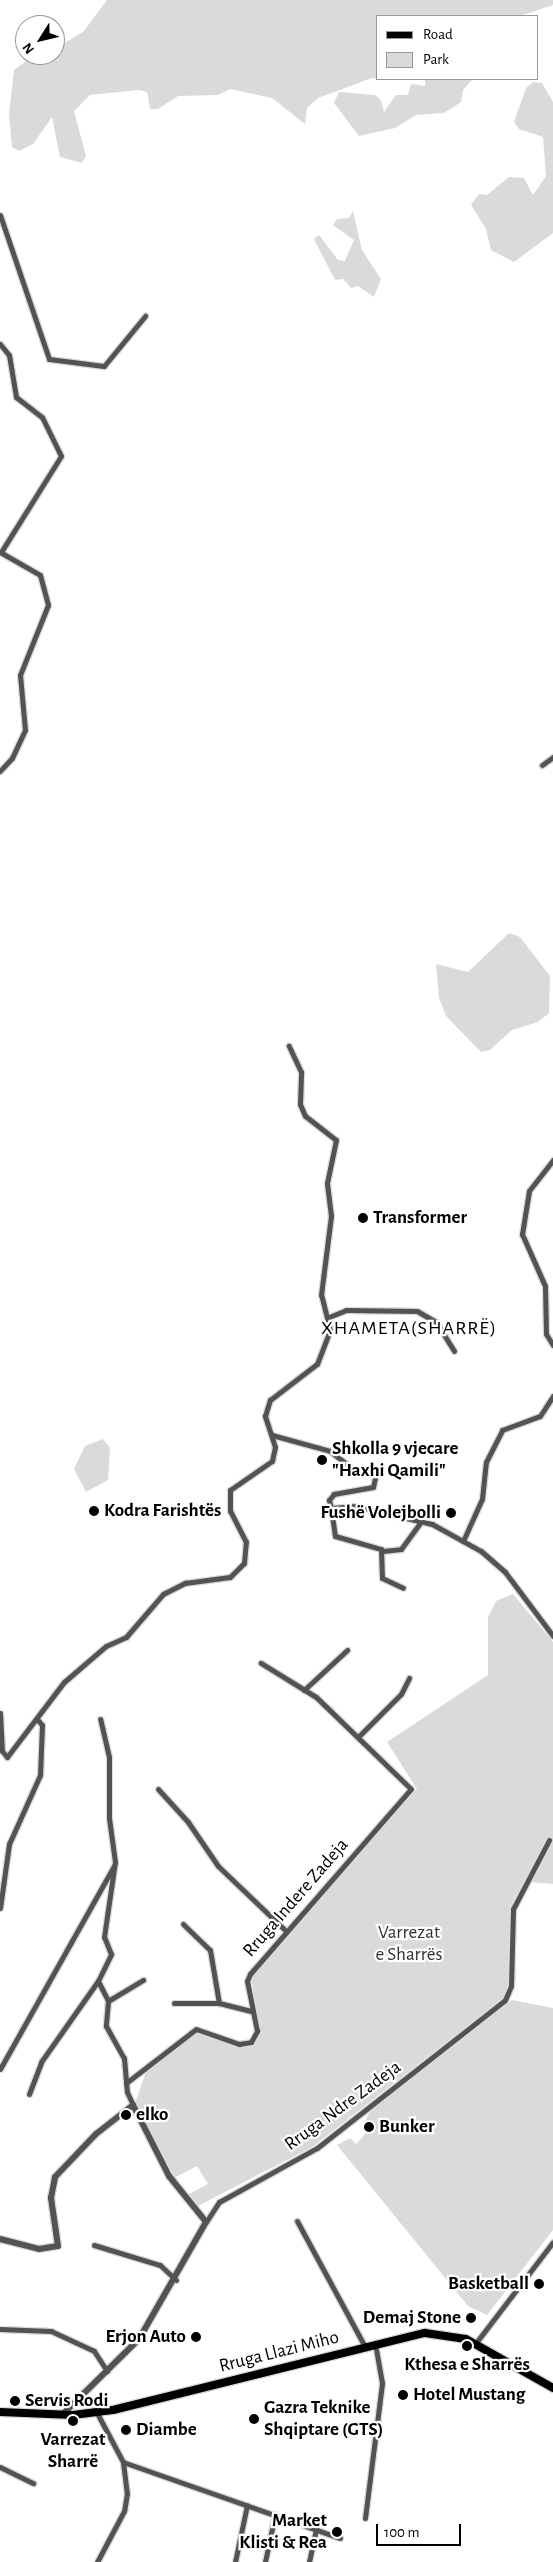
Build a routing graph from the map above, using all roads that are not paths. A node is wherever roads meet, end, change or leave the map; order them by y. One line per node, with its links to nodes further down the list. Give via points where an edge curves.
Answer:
1 (0, 215): 2 (street, via 49,359 104,366)
2 (145, 316)
3 (0, 344): 4 (street, via 9,355 16,397 42,416 61,456)
4 (0, 552): 7 (street, via 40,575 48,605 20,675 25,730 12,758)
5 (553, 757): 6 (street)
6 (542, 765)
7 (0, 771)
8 (289, 1046): 10 (street, via 301,1072 300,1104 305,1116 336,1140 328,1183 331,1216 321,1295)
9 (553, 1160): 11 (street, via 529,1191 522,1234 545,1286 546,1334)
10 (329, 1317): 12 (street, via 346,1310 417,1311 436,1322); 14 (street, via 322,1358 270,1400 265,1422)
11 (553, 1345)
12 (454, 1351)
13 (553, 1396): 17 (street, via 540,1416 502,1430 486,1462 482,1499)
14 (272, 1435): 15 (street, via 330,1451 358,1473 376,1473 379,1479 373,1487 338,1492 329,1500); 26 (street, via 272,1461 235,1483 228,1498 246,1542 240,1570 230,1576 185,1583 163,1594 126,1638 106,1646 68,1678)
15 (331, 1508): 16 (street, via 355,1506); 18 (street, via 335,1536)
16 (419, 1524): 17 (street, via 432,1524); 18 (street, via 401,1549)
17 (463, 1542): 20 (street, via 495,1561)
18 (383, 1552): 19 (street, via 382,1578)
19 (403, 1588)
20 (553, 1636)
21 (347, 1650): 24 (street)
22 (261, 1662): 24 (street)
23 (409, 1678): 28 (street, via 401,1694)
24 (304, 1690): 28 (street)
25 (0, 1713): 26 (street, via 2,1751 7,1757)
26 (37, 1719): 32 (street, via 42,1725 40,1775 9,1844)
27 (100, 1719): 31 (street, via 109,1757)
28 (359, 1736): 34 (street, Rruga Indere Zadeja, via 410,1789)
29 (158, 1789): 34 (street, via 188,1822 218,1866)
30 (549, 1840): 46 (street, Rruga Ndre Zadeja, via 513,1909 511,1986 504,2002 317,2148 221,2201)
31 (114, 1866): 36 (street, via 104,1938 111,1954); 41 (street, via 72,1944 46,1979)
32 (0, 1908)
33 (183, 1924): 39 (street, via 210,1950)
34 (286, 1931): 40 (street, Rruga Indere Zadeja, via 248,1978)
35 (143, 1980): 37 (street)
36 (98, 1981): 37 (street); 43 (street, via 41,2062)
37 (108, 2001): 42 (street, via 106,2026 124,2058)
38 (174, 2003): 39 (street)
39 (219, 2003): 40 (street)
40 (252, 2012): 42 (street, Rruga Indere Zadeja, via 257,2031 251,2042 238,2044 196,2029)
41 (0, 2069)
42 (126, 2083): 44 (street)
43 (30, 2094)
44 (133, 2105): 46 (street, via 169,2176); 47 (street, via 102,2128 55,2177 51,2198 58,2246 39,2249)
45 (297, 2221): 54 (street)
46 (206, 2222): 50 (street, Rruga Ndre Zadeja)
47 (0, 2239)
48 (553, 2242): 52 (street)
49 (94, 2244): 50 (street, via 160,2265)
50 (176, 2280): 55 (street, Rruga Ndre Zadeja, via 136,2343)
51 (0, 2330): 55 (street, via 51,2332 94,2351)
52 (475, 2344): 53 (main road, Rruga Llazi Miho, via 430,2333); 56 (main road, Rruga Llazi Miho)
53 (375, 2345): 54 (main road, Rruga Llazi Miho); 65 (street, via 382,2383)
54 (365, 2347): 58 (main road, Rruga Llazi Miho)
55 (107, 2371): 59 (street, Rruga Ndre Zadeja)
56 (553, 2388)
57 (0, 2412): 59 (main road, Rruga Llazi Miho)
58 (97, 2413): 59 (main road, Rruga Llazi Miho); 60 (street)
59 (63, 2414)
60 (123, 2462): 63 (street); 68 (street, via 124,2511)
61 (0, 2467): 62 (street)
62 (33, 2483)
63 (247, 2505): 64 (street); 69 (street)
64 (275, 2514): 66 (street); 70 (street)
65 (365, 2518)
66 (316, 2529): 67 (street); 71 (street)
67 (340, 2538)
68 (98, 2562)
69 (235, 2562)
70 (265, 2562)
71 (309, 2562)

